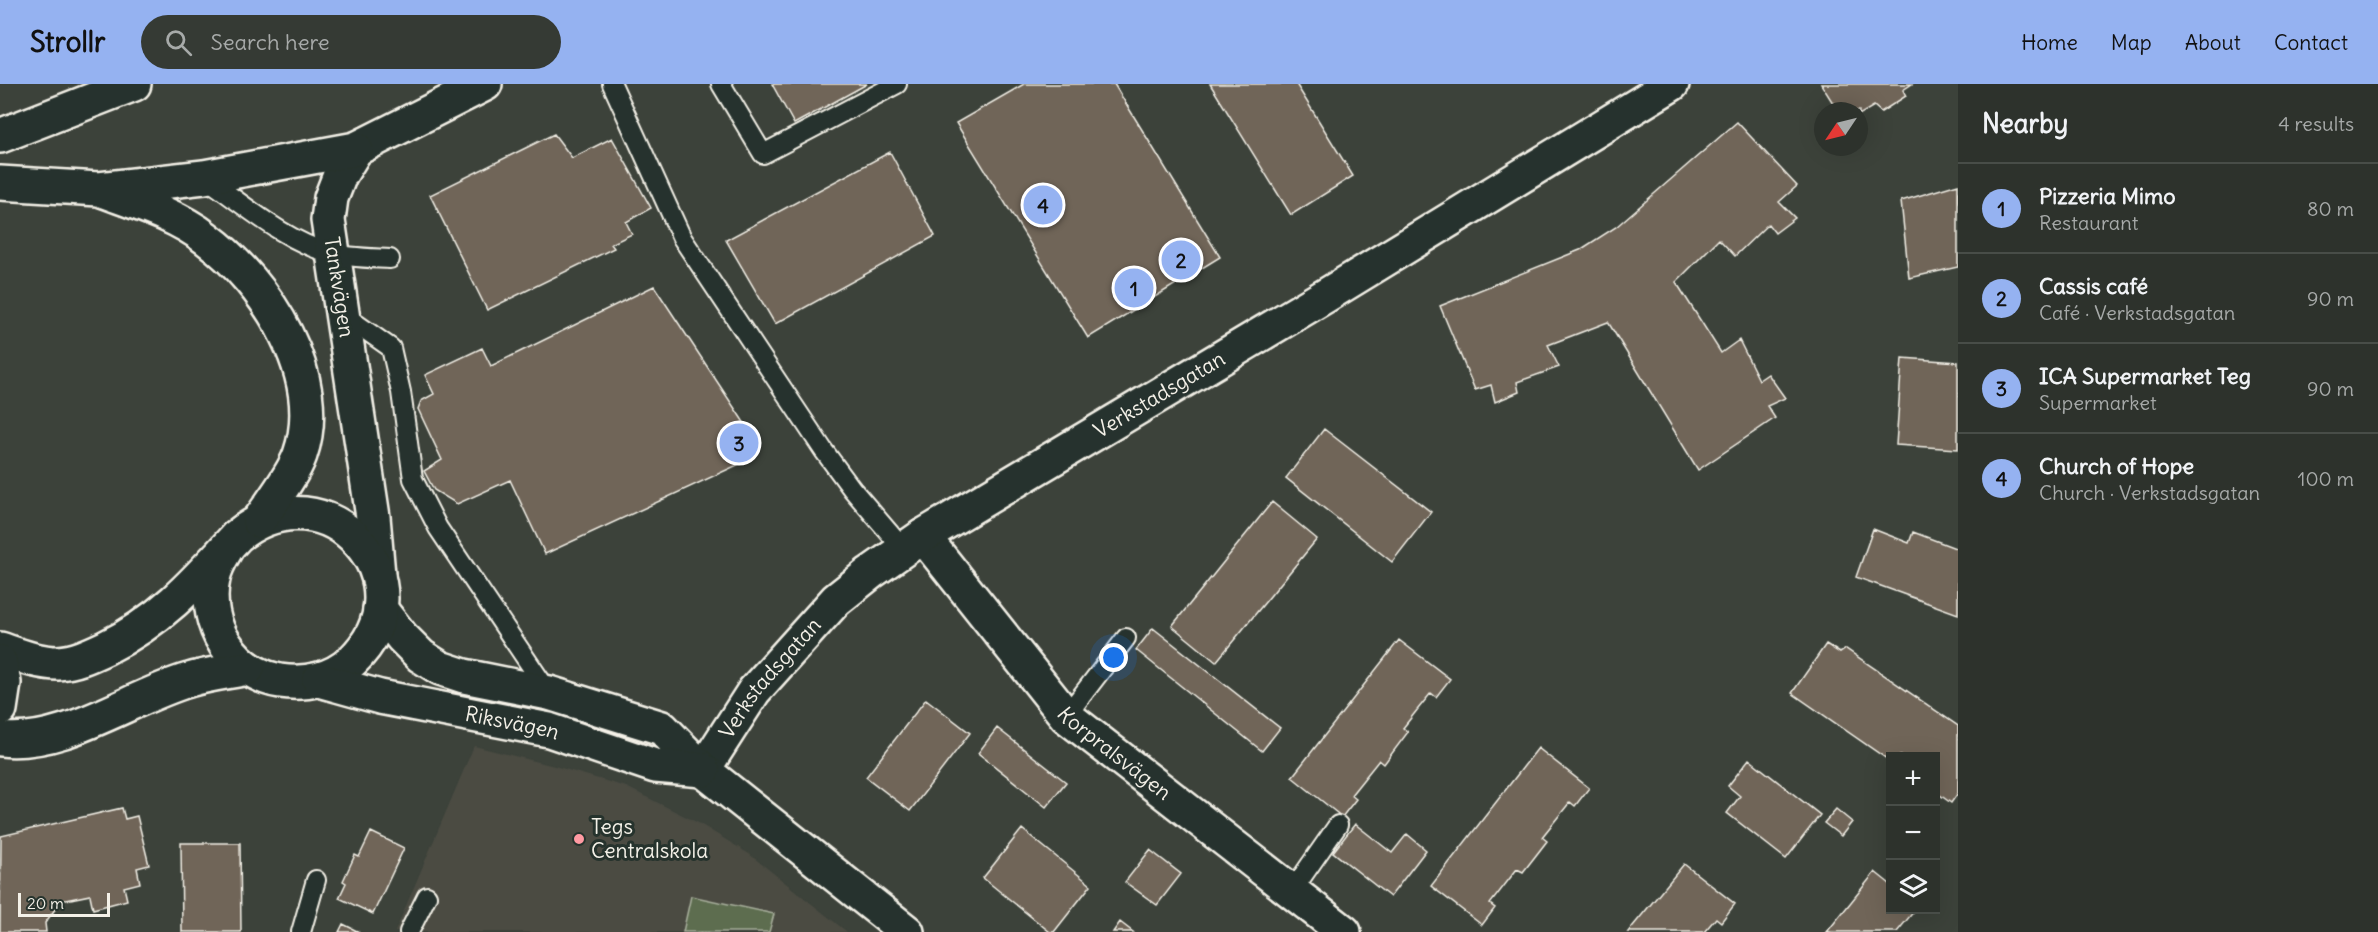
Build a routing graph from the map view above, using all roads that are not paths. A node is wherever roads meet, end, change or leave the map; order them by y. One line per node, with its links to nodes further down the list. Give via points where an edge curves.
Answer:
1 (134, 84): 7 (street)
2 (485, 84): 8 (street)
3 (612, 84): 16 (lane, via 682,238 852,489)
4 (721, 84): 5 (lane, via 763,154)
5 (897, 84)
6 (1672, 84): 16 (street, Verkstadsgatan)
7 (0, 136)
8 (356, 149): 9 (street); 12 (street, Tankvägen, via 331,198 328,220)
9 (204, 177): 11 (street); 12 (lane, via 291,237)
10 (0, 183): 11 (street)
11 (99, 189): 15 (street, via 152,208 207,238 262,292 284,330 302,382 307,405 306,430 299,457)
12 (332, 254): 13 (lane); 14 (street, Tankvägen)
13 (390, 259)
14 (344, 315): 18 (street, Tankvägen); 25 (lane, via 391,348 413,479 438,528)
15 (259, 521): 17 (street, Riksvägen); 18 (street, Riksvägen, via 282,514 306,513 330,520 362,544)
16 (914, 543): 27 (street, Korpralsvägen); 29 (street, Verkstadsgatan, via 836,600 754,691)
17 (228, 546): 21 (street, Riksvägen, via 170,607 131,635 85,658 57,663 32,660); 23 (street, Riksvägen, via 213,577 212,611 224,644)
18 (378, 575): 19 (street, Riksvägen)
19 (380, 609): 24 (street, Riksvägen, via 370,640 360,653 334,674); 25 (street, Riksvägen, via 421,656 440,668)
20 (1126, 638): 27 (lane)
21 (0, 648)
22 (0, 662): 26 (street, via 4,683)
23 (248, 668): 24 (street, Riksvägen, via 290,683); 28 (street, via 188,680 57,733)
24 (319, 680): 29 (street, Riksvägen, via 380,697 549,730 655,766)
25 (549, 693): 29 (street, Riksvägen, via 662,728)
26 (0, 709)
27 (1066, 716): 32 (street, Korpralsvägen)
28 (0, 740)
29 (703, 770): 36 (street, Riksvägen)
30 (1338, 825): 32 (lane)
31 (316, 880): 34 (lane)
32 (1292, 891): 37 (street, Korpralsvägen)
33 (427, 896): 35 (lane)
34 (301, 932)
35 (409, 932)
36 (908, 932)
37 (1344, 932)

